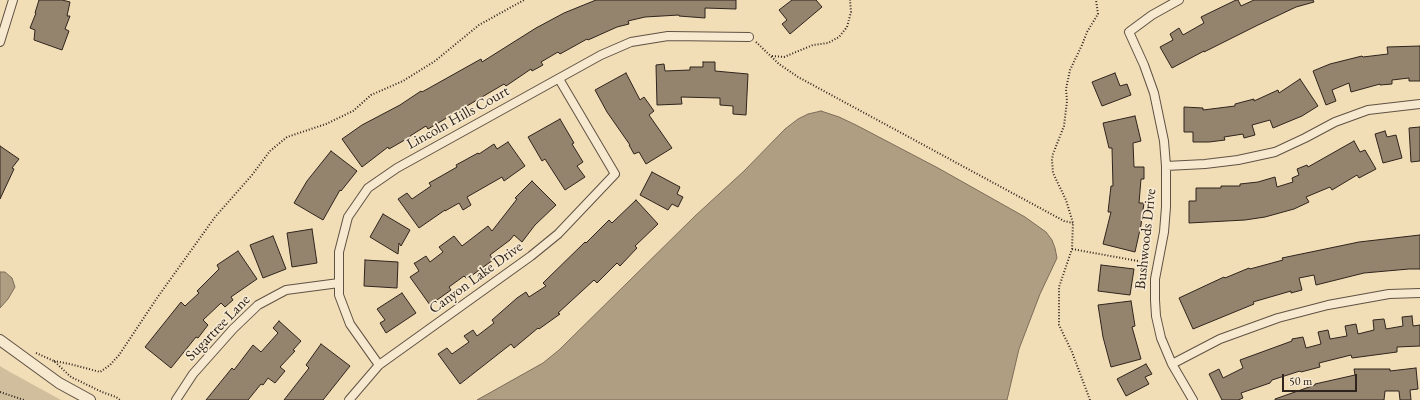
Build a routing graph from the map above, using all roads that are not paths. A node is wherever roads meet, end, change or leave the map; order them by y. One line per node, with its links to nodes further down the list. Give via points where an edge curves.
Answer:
1 (13, 0): 4 (street)
2 (1179, 0): 7 (street, Bushwoods Drive, via 1129,32 1154,93 1164,141)
3 (749, 37): 5 (street, Lincoln Hills Court, via 668,36 631,42 601,55)
4 (0, 42)
5 (559, 79): 8 (street, Lincoln Hills Court, via 397,168 368,188 348,217 339,252); 12 (street, Canyon Lake Drive, via 615,174 558,234 531,256)
6 (1420, 104): 7 (street, via 1368,110 1335,122 1275,152 1238,160)
7 (1166, 166): 11 (street, Bushwoods Drive, via 1164,232 1155,279 1154,300 1161,338)
8 (339, 283): 12 (street, Lincoln Hills Court, via 339,295 350,324); 14 (street, Sugartree Lane, via 286,290 258,305 193,374)
9 (1420, 293): 11 (street, via 1389,294 1328,305 1278,318 1220,339)
10 (0, 340): 13 (street, via 59,383)
11 (1172, 364): 16 (street, Bushwoods Drive)
12 (379, 365): 15 (street, Canyon Lake Drive)
13 (90, 400)
14 (176, 400)
15 (349, 400)
16 (1193, 400)

